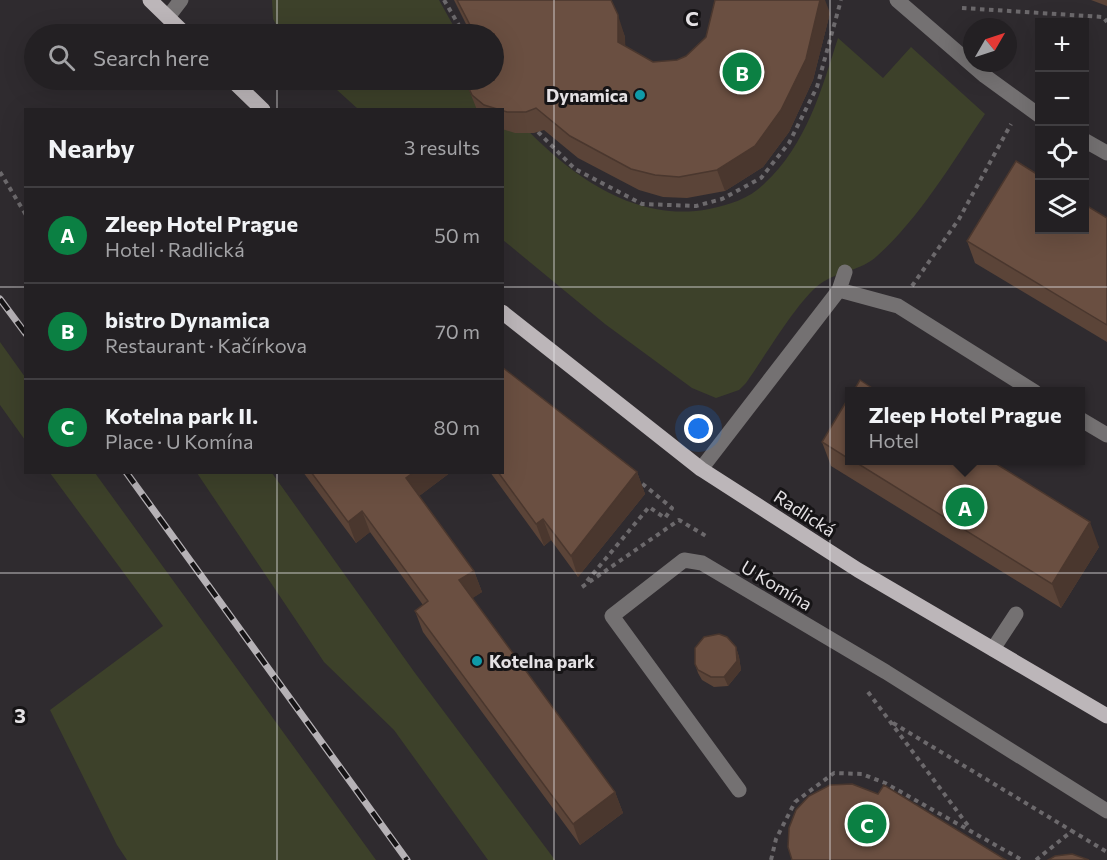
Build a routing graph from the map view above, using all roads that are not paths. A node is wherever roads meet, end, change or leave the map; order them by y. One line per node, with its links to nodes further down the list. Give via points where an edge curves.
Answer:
1 (150, 0): 4 (main road)
2 (181, 0): 4 (street)
3 (897, 0): 8 (street, via 985,76)
4 (168, 17): 5 (main road)
5 (175, 24)
6 (242, 90): 7 (main road)
7 (261, 108)
8 (1035, 112)
9 (1089, 143): 10 (street)
10 (1107, 153)
11 (845, 272): 12 (street)
12 (839, 290): 14 (street, via 898,306); 17 (street)
13 (504, 314): 17 (main road, Radlická)
14 (1027, 387)
15 (1085, 422): 16 (street)
16 (1107, 435)
17 (701, 469): 19 (main road, Radlická, via 858,570)
18 (1016, 614): 19 (street)
19 (993, 649): 20 (main road, Radlická)
20 (1107, 716)
21 (739, 790): 22 (street, U Komína, via 612,616 684,560 702,563 817,631)
22 (1107, 811)

